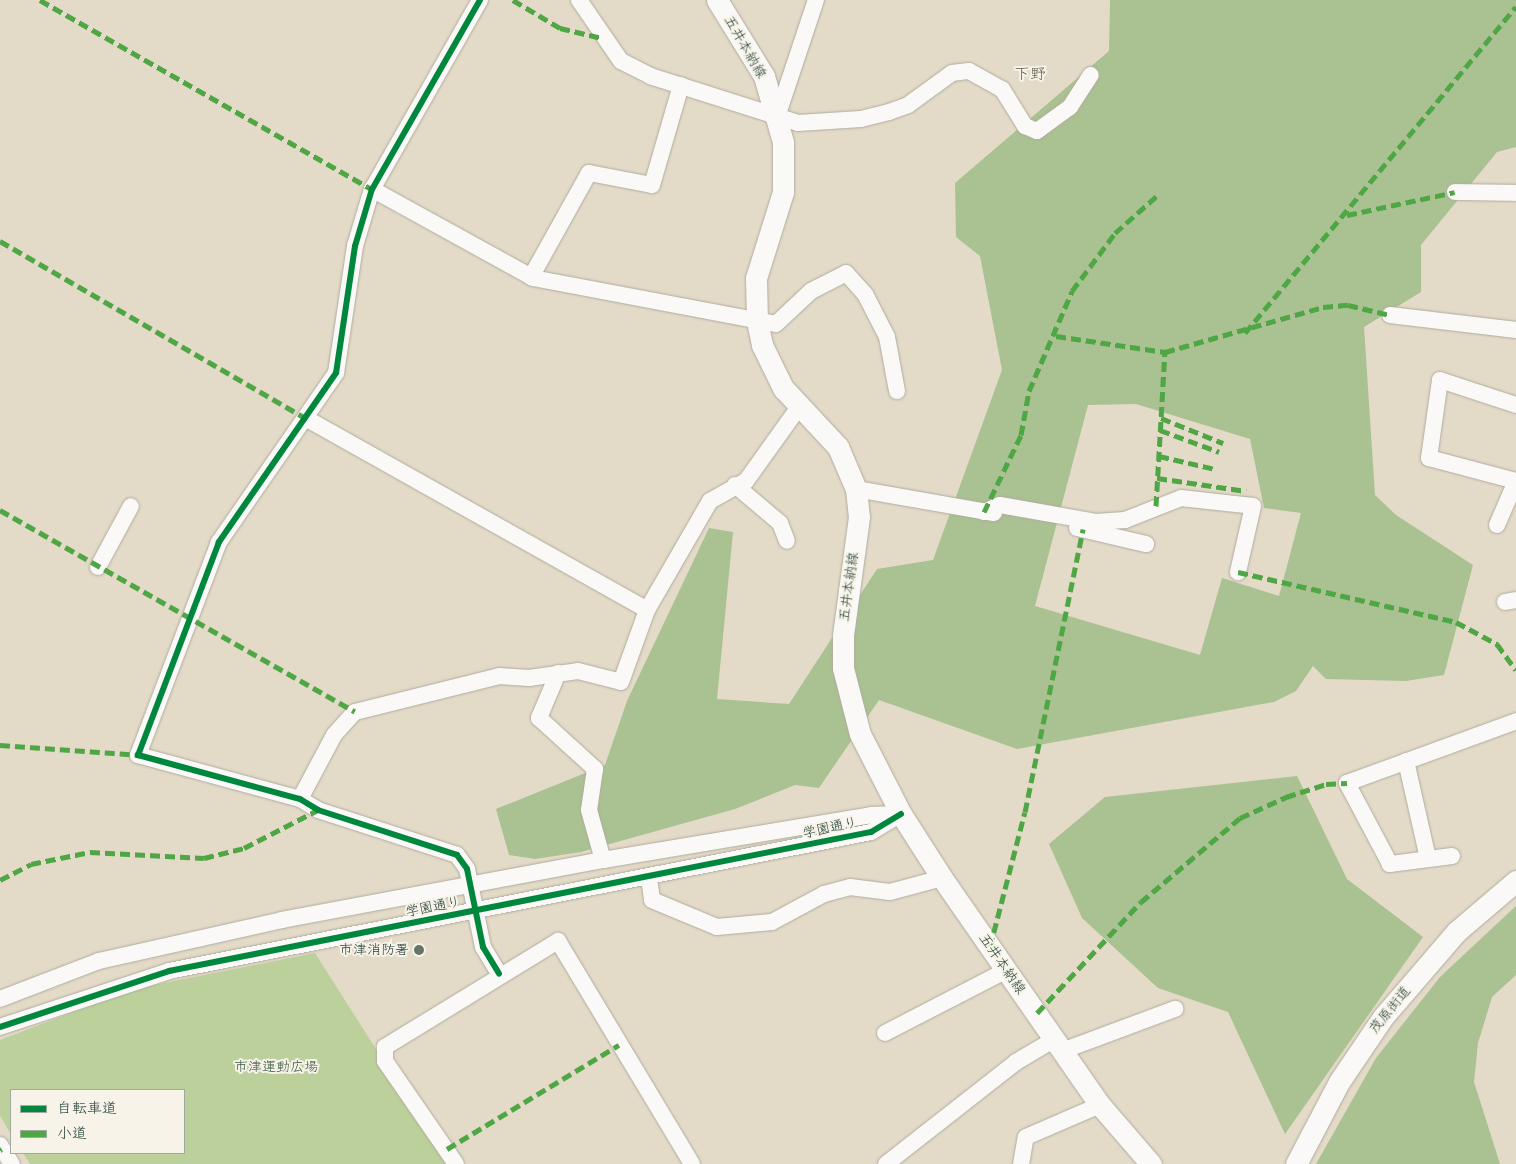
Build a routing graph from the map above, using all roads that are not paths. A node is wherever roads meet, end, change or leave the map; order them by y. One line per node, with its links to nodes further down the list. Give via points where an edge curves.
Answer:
1 (480, 0): 8 (street)
2 (580, 0): 6 (street, via 621,61)
3 (718, 0): 7 (main road, 五井本納線, via 753,54)
4 (816, 0): 7 (street)
5 (1091, 74): 7 (street, via 1070,107 1037,131 1025,126 1002,89 969,71 952,73 908,105 861,119 798,122)
6 (681, 85): 7 (street); 11 (street, via 652,185 588,173)
7 (778, 114): 13 (main road, 五井本納線, via 785,167 783,192 756,278)
8 (372, 189): 11 (street); 18 (street, via 355,246 336,373)
9 (1455, 192): 10 (street)
10 (1516, 193)
11 (531, 277): 13 (street)
12 (1390, 315): 14 (street)
13 (757, 321): 15 (street, via 776,324 811,291 846,273 865,294 887,337); 17 (main road, 五井本納線, via 770,365)
14 (1516, 330)
15 (897, 391)
16 (1516, 405): 19 (street, via 1440,380 1429,458)
17 (799, 407): 20 (street, via 746,481); 21 (main road, 五井本納線, via 838,447)
18 (307, 419): 29 (street); 33 (street, via 250,492 219,542 138,755)
19 (1516, 481): 24 (street)
20 (735, 485): 25 (street, via 780,523); 29 (street, via 710,501)
21 (856, 489): 23 (street); 34 (main road, 五井本納線, via 859,517 844,603 844,668 860,734)
22 (131, 506): 27 (street)
23 (984, 512): 26 (street); 28 (street, via 1000,505 1096,522 1125,520 1181,498 1253,506)
24 (1498, 525)
25 (787, 540)
26 (1146, 544)
27 (98, 566)
28 (1238, 572)
29 (647, 610): 30 (street, via 621,682 578,670)
30 (558, 674): 33 (street, via 471,680 355,712 334,735); 37 (street, via 539,718 596,769 589,810)
31 (1516, 722): 32 (street)
32 (1406, 761): 36 (street); 36 (street, via 1347,783 1390,864)
33 (300, 799): 41 (street, via 318,810 457,855 467,869)
34 (901, 814): 37 (street, via 871,814); 38 (street, 学園通り, via 870,832); 39 (main road, 五井本納線)
35 (1452, 856): 36 (street)
36 (1428, 859)
37 (603, 860): 41 (street)
38 (649, 878): 39 (street, via 652,900 717,927 772,922 824,894 850,887 890,892); 43 (street, 学園通り)
39 (942, 878): 45 (main road, 五井本納線)
40 (1516, 881): 60 (main road, 茂原街道, via 1456,932 1383,1017 1339,1082)
41 (469, 886): 42 (street); 43 (street)
42 (356, 907): 44 (street); 47 (street, via 108,959)
43 (474, 912): 44 (street, 学園通り); 46 (street, via 482,947)
44 (361, 934): 49 (street, 学園通り, via 169,971)
45 (1007, 970): 50 (street); 51 (main road, 五井本納線)
46 (499, 974): 55 (street, via 385,1047 385,1061); 56 (street, via 558,941)
47 (0, 999)
48 (1176, 1010): 51 (street)
49 (0, 1027)
50 (884, 1033)
51 (1059, 1045): 52 (main road, 五井本納線); 57 (street, via 1016,1062)
52 (1100, 1105): 58 (street, via 1040,1127 1026,1137); 59 (main road, 五井本納線)
53 (0, 1144): 54 (street)
54 (12, 1164)
55 (456, 1164)
56 (692, 1164)
57 (886, 1164)
58 (1021, 1164)
59 (1151, 1164)
60 (1296, 1164)

